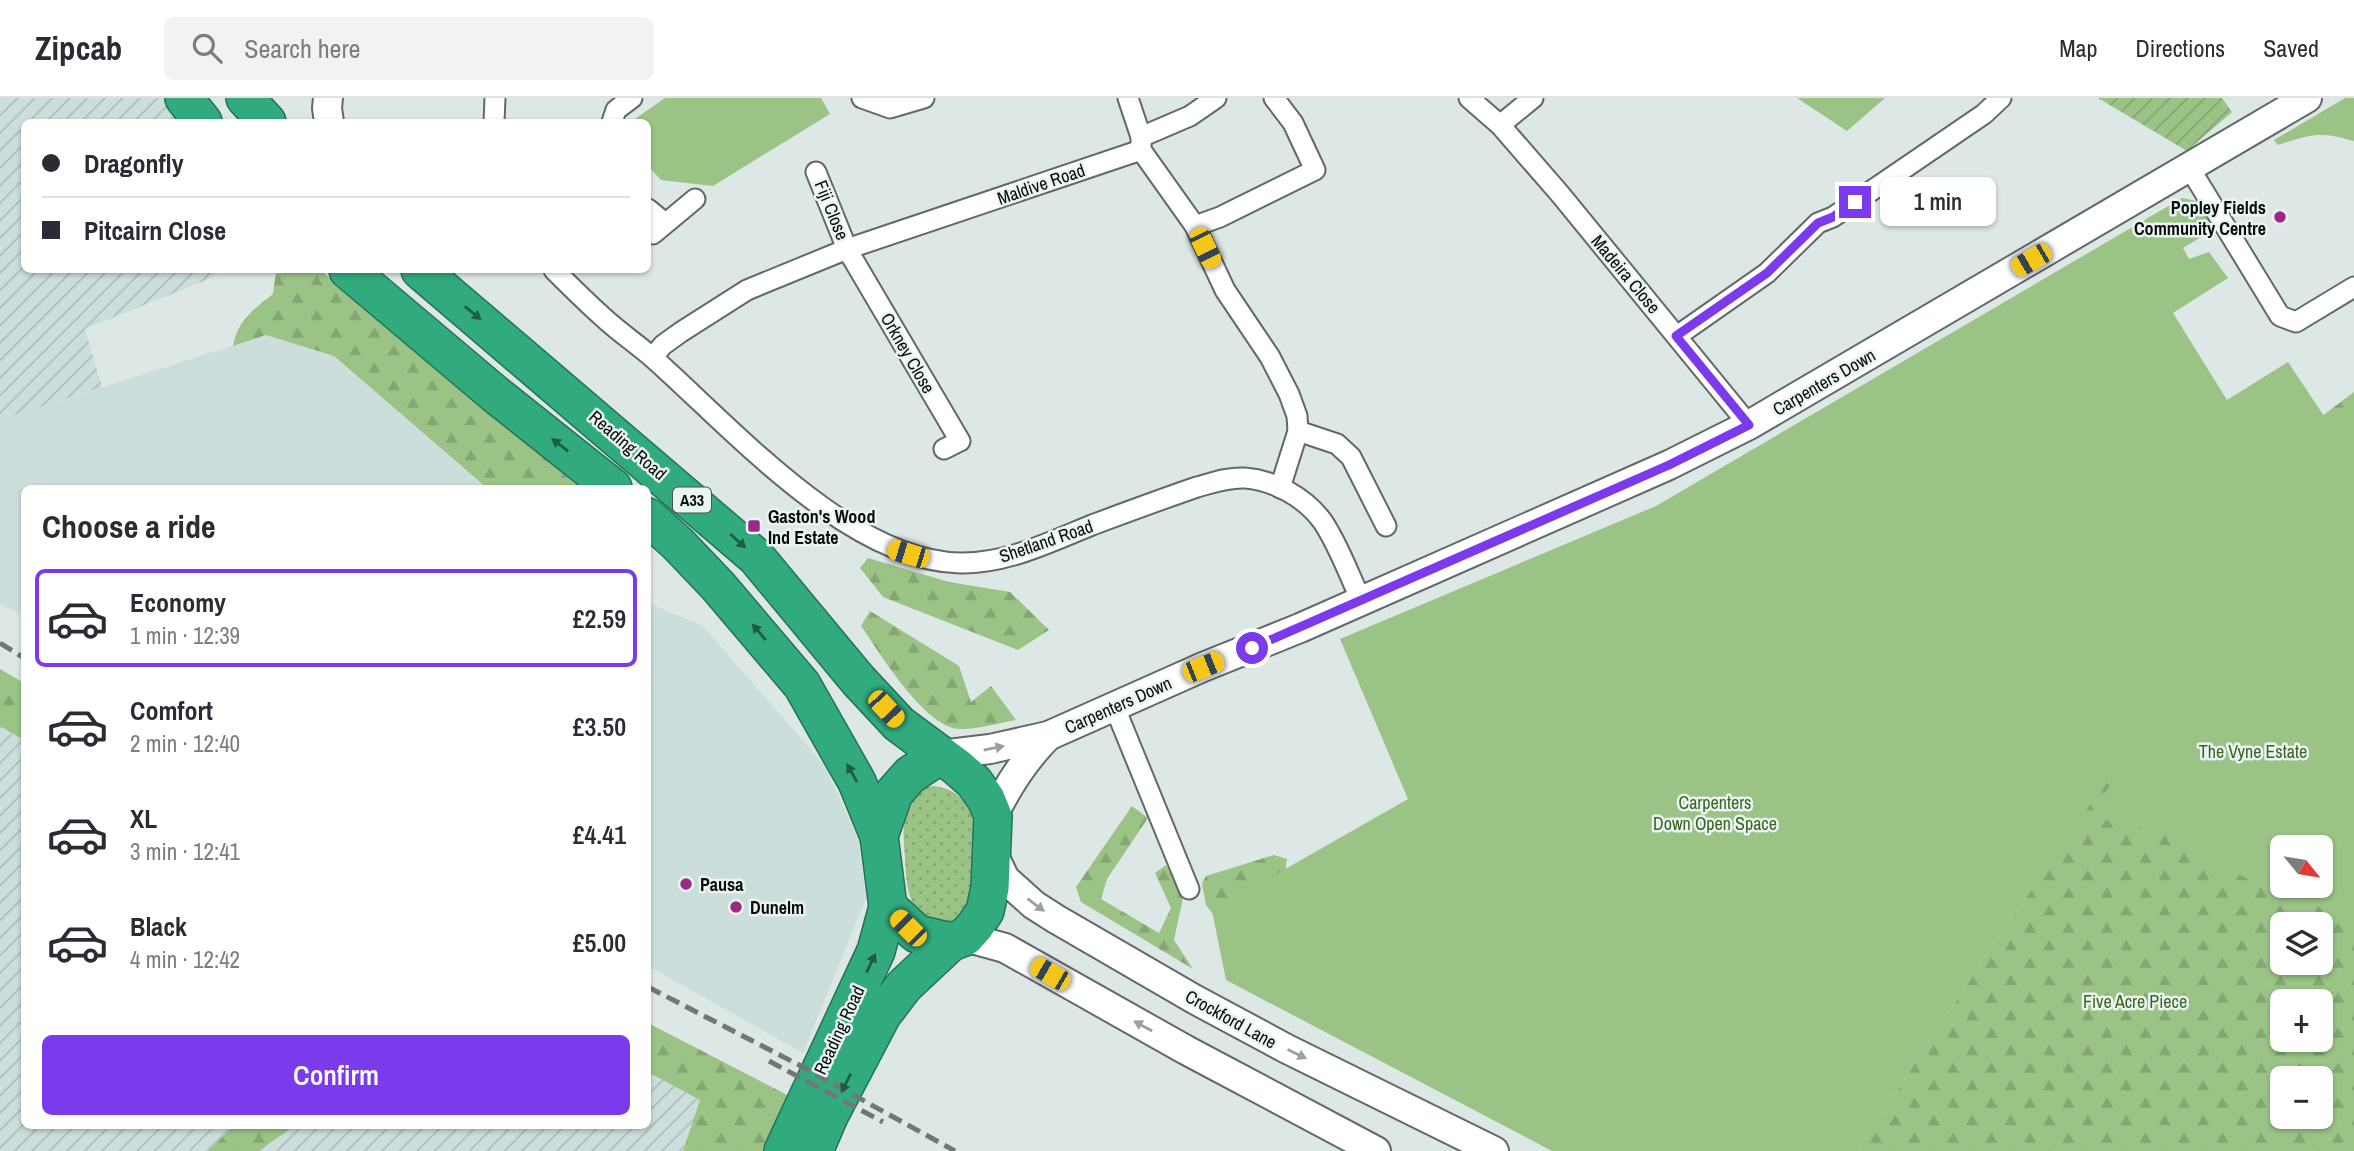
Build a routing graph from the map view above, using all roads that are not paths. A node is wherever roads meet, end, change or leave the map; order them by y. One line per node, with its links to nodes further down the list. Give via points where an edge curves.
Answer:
1 (184, 98): 16 (highway)
2 (229, 98): 17 (highway)
3 (245, 98): 18 (highway)
4 (328, 98): 19 (street)
5 (495, 98): 20 (street)
6 (632, 98): 21 (street, via 616,110)
7 (862, 98): 8 (street, via 890,108)
8 (924, 98)
9 (1128, 98): 23 (street)
10 (1216, 98): 23 (street, Maldive Road)
11 (1274, 98): 28 (street, via 1293,123 1315,170)
12 (1469, 98): 22 (street, Madeira Close)
13 (1534, 98): 22 (street)
14 (2001, 98): 35 (street, via 1984,114 1818,223 1767,273)
15 (2307, 98): 24 (street, Carpenters Down)
16 (202, 119)
17 (233, 119)
18 (264, 119)
19 (329, 119)
20 (494, 119)
21 (613, 119)
22 (1500, 125): 35 (street, Madeira Close)
23 (1141, 144): 28 (street); 29 (street, Maldive Road)
24 (2189, 167): 34 (street, via 2280,316 2296,322); 38 (street, Carpenters Down)
25 (816, 172): 29 (street, Fiji Close)
26 (695, 199): 27 (street, via 659,229)
27 (651, 214)
28 (1195, 226): 39 (street, via 1225,290 1289,394)
29 (847, 249): 36 (street, Maldive Road, via 747,290 681,332); 40 (street, Orkney Close, via 960,441)
30 (352, 273): 37 (highway)
31 (376, 273): 37 (highway, via 485,369)
32 (424, 273): 48 (highway, Reading Road / A33, one-way to 48, via 756,557 858,680 899,724)
33 (557, 273): 36 (street, Shetland Road)
34 (2354, 287)
35 (1676, 336): 38 (street, Madeira Close)
36 (653, 357): 42 (street, Shetland Road, via 745,445 821,504 891,548 925,559 960,563 997,559 1220,480 1245,478)
37 (495, 394): 41 (highway, one-way to 37)
38 (1749, 425): 45 (street, Carpenters Down)
39 (1298, 430): 42 (street); 44 (street, via 1337,444 1351,457)
40 (944, 449)
41 (609, 485)
42 (1280, 488): 45 (street, Shetland Road, via 1303,501 1323,523)
43 (651, 520): 50 (highway, A33, one-way to 43, via 857,782 802,685 718,586)
44 (1385, 531)
45 (1362, 600): 46 (street, Carpenters Down)
46 (1115, 708): 47 (street, Carpenters Down); 52 (street)
47 (1048, 736): 48 (street, Carpenters Down, one-way to 47); 49 (street, Carpenters Down, via 1008,785)
48 (940, 755): 49 (highway, A33, via 974,782); 50 (highway, A33, via 910,775 894,793)
49 (993, 816): 51 (highway, A33)
50 (878, 836): 53 (highway, A33)
51 (993, 854): 54 (highway, A33, via 985,912); 58 (street, Crockford Lane, one-way to 58, via 1005,879 1056,919 1287,1049)
52 (1189, 888)
53 (888, 907): 54 (highway, via 917,934); 55 (highway, Reading Road / A33, one-way to 53, via 876,951)
54 (958, 940): 56 (highway, Reading Road / A33, one-way to 56, via 904,986 882,1015); 57 (street, one-way to 54, via 1183,1057 1005,948)
55 (783, 1151)
56 (814, 1151)
57 (1376, 1151)
58 (1494, 1151)

